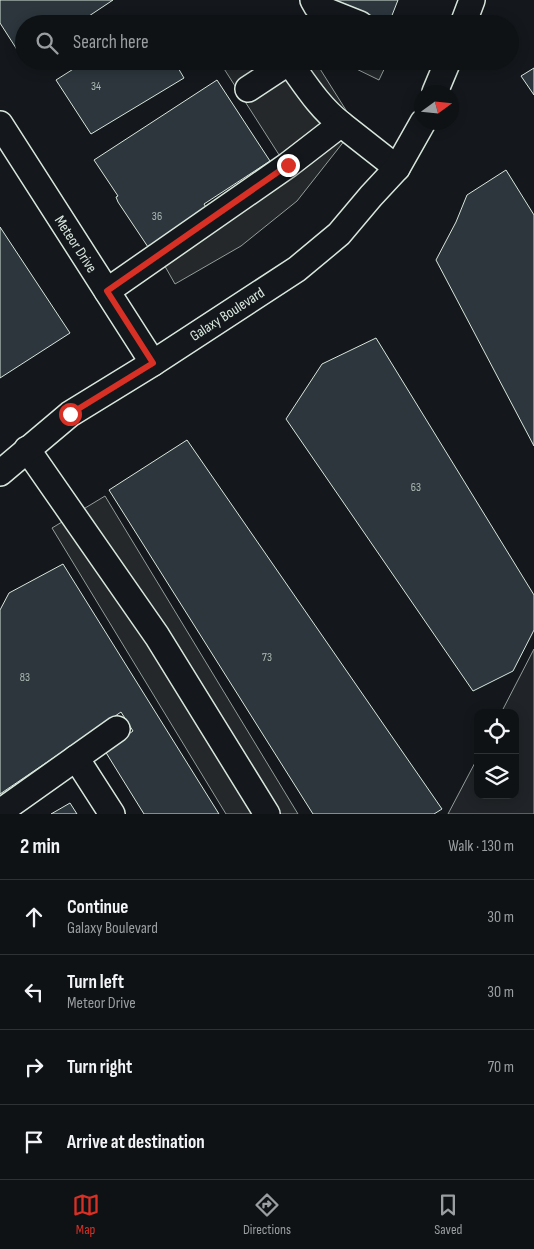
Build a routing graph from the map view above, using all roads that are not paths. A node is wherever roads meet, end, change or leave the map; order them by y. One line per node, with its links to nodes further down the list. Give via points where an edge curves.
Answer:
1 (313, 0): 3 (street, via 317,7)
2 (472, 0): 4 (street)
3 (337, 15)
4 (466, 15)
5 (277, 70): 9 (street)
6 (295, 70): 10 (street, via 319,104)
7 (444, 70): 8 (street)
8 (438, 85)
9 (248, 89)
10 (341, 124): 13 (street); 14 (street, via 288,165)
11 (1, 129): 14 (street, Meteor Drive)
12 (418, 130): 13 (street, Galaxy Boulevard)
13 (397, 168): 15 (street, Galaxy Boulevard, via 339,234 296,269)
14 (107, 291): 15 (street, Meteor Drive)
15 (153, 363): 16 (street, Galaxy Boulevard, via 70,414)
16 (28, 449): 17 (street, Galaxy Boulevard); 22 (street, via 157,636)
17 (0, 473)
18 (117, 729): 19 (street)
19 (76, 758): 20 (street); 21 (street)
20 (1, 809)
21 (112, 814)
22 (267, 814)

